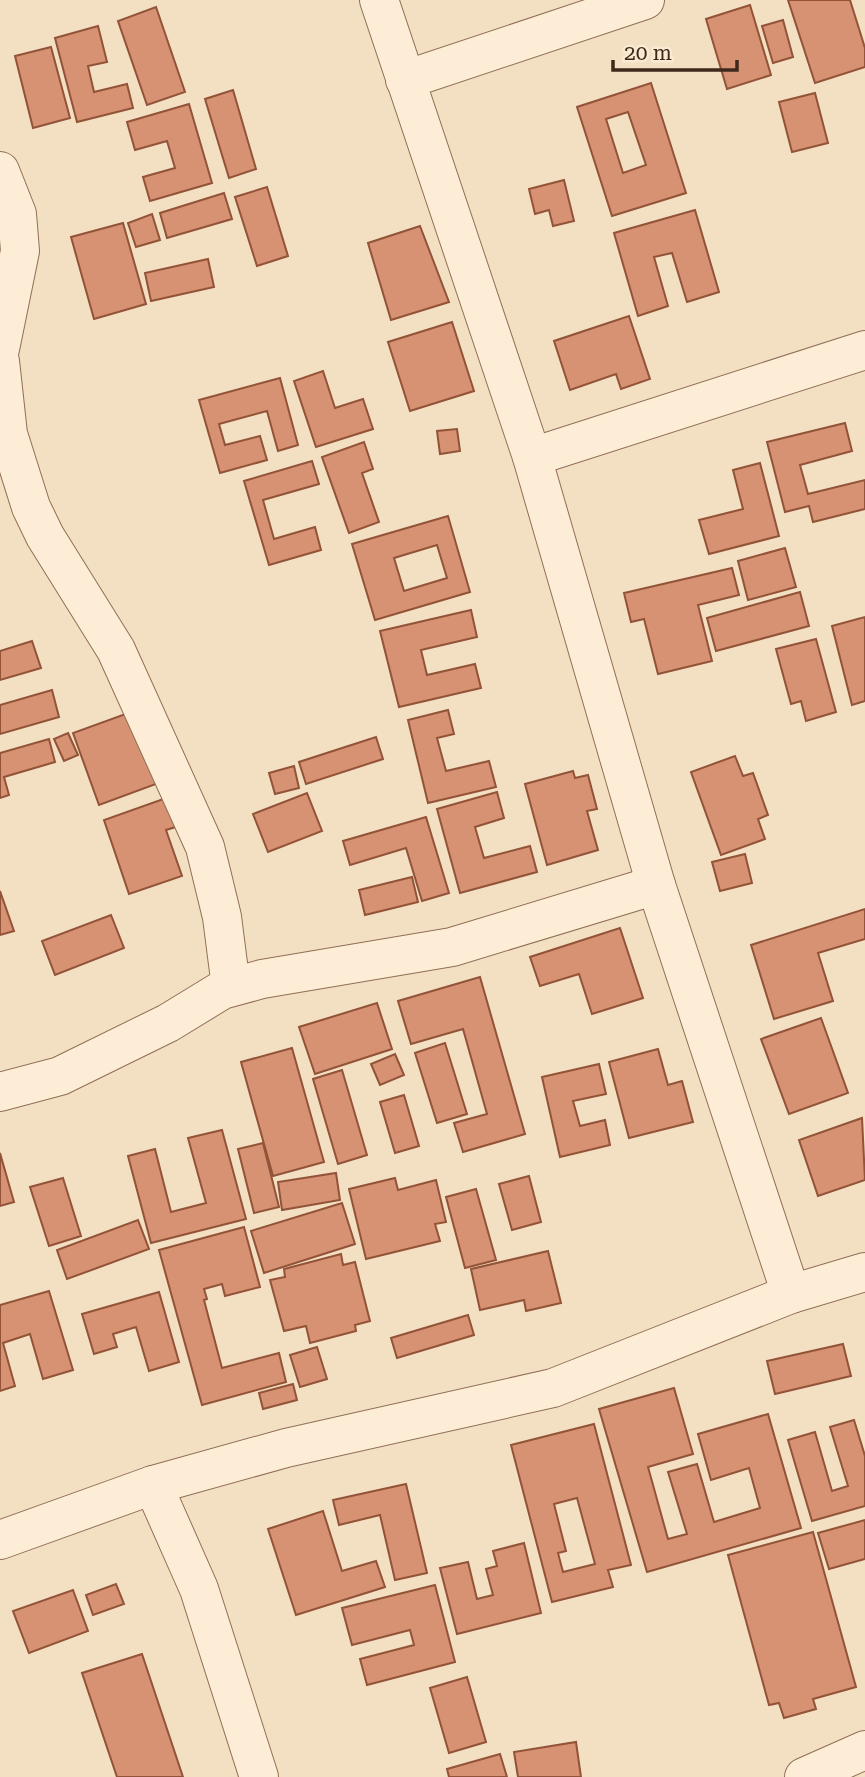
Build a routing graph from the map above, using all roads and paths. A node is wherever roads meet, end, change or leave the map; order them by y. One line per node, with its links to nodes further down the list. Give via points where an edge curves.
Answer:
1 (379, 0): 3 (street)
2 (645, 0): 3 (street)
3 (405, 80): 8 (street)
4 (0, 171): 5 (street, via 17,214 20,251)
5 (0, 349)
6 (865, 350): 8 (street)
7 (0, 361): 10 (street, via 8,433 31,507 116,650 205,847 222,917)
8 (532, 457): 9 (street)
9 (656, 885): 10 (street, via 452,947); 13 (street)
10 (231, 987): 11 (street, via 60,1076)
11 (0, 1091)
12 (865, 1272): 13 (street)
13 (791, 1294): 14 (street, via 553,1388 286,1448)
14 (153, 1485): 15 (street); 17 (street, via 198,1589)
15 (0, 1541)
16 (865, 1750): 18 (street)
17 (259, 1777)
18 (804, 1777)

